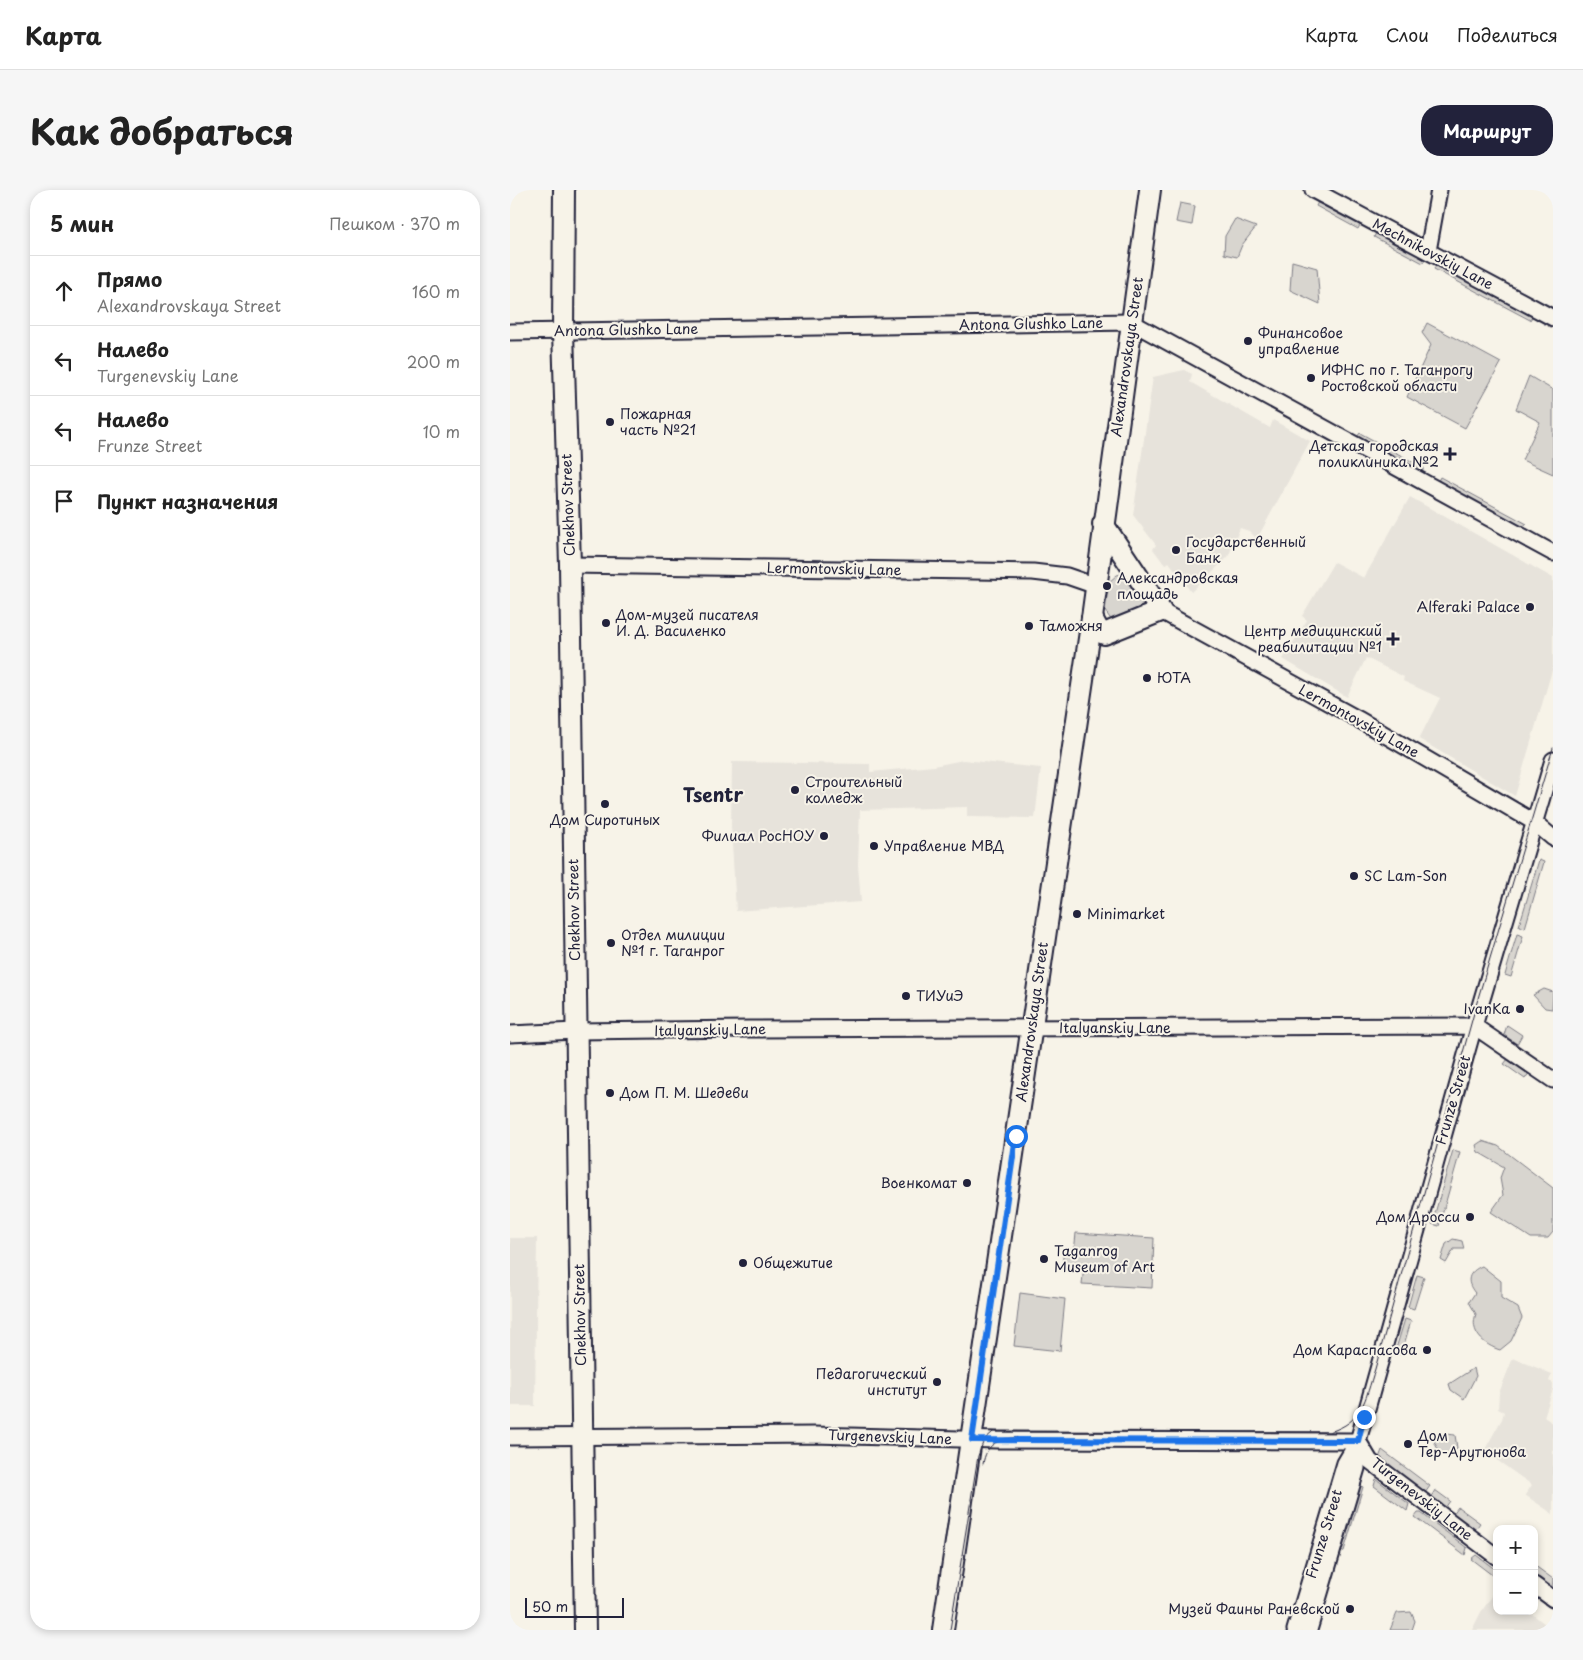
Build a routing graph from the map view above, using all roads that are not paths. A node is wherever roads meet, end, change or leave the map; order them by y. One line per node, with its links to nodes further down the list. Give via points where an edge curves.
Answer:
1 (564, 190): 8 (main road, Chekhov Street)
2 (1150, 190): 7 (main road, Alexandrovskaya Street)
3 (1313, 190): 5 (street, Mechnikovskiy Lane)
4 (1439, 190): 5 (street)
5 (1428, 251): 6 (street, Mechnikovskiy Lane)
6 (1553, 318)
7 (1131, 322): 8 (street, Antona Glushko Lane); 10 (main road, Alexandrovskaya Street); 11 (street, Antona Glushko Lane)
8 (563, 331): 9 (street, Antona Glushko Lane); 13 (main road, Chekhov Street)
9 (510, 332)
10 (1103, 524): 12 (main road); 14 (main road, Alexandrovskaya Street)
11 (1553, 553)
12 (1128, 564): 14 (main road, via 1120,560 1110,561); 15 (main road)
13 (570, 565): 14 (street, Lermontovskiy Lane, via 1033,572); 24 (main road, Chekhov Street)
14 (1097, 579): 16 (main road, Alexandrovskaya Street)
15 (1161, 611): 17 (main road); 20 (street, Lermontovskiy Lane, via 1358,719)
16 (1092, 618): 17 (main road, via 1098,631 1104,634); 18 (main road, Alexandrovskaya Street)
17 (1112, 632): 18 (main road)
18 (1087, 652): 23 (main road, Alexandrovskaya Street)
19 (1553, 760): 20 (street, Frunze Street)
20 (1534, 822): 21 (street, Lermontovskiy Lane); 22 (street, Frunze Street)
21 (1553, 838)
22 (1474, 1026): 23 (street, Italyanskiy Lane); 26 (street); 30 (street, Frunze Street)
23 (1031, 1028): 24 (street, Italyanskiy Lane); 29 (main road, Alexandrovskaya Street)
24 (576, 1031): 25 (street, Italyanskiy Lane); 28 (main road, Chekhov Street)
25 (510, 1034)
26 (1553, 1080)
27 (510, 1437): 28 (street, Turgenevskiy Lane)
28 (582, 1437): 29 (street, Turgenevskiy Lane, via 814,1435); 34 (main road, Chekhov Street)
29 (972, 1440): 30 (street, Turgenevskiy Lane); 35 (main road, Alexandrovskaya Street)
30 (1358, 1441): 31 (street, Turgenevskiy Lane, via 1370,1461); 36 (street, Frunze Street, via 1345,1463); 37 (street, Frunze Street, via 1357,1468)
31 (1493, 1554)
32 (1538, 1588): 33 (street)
33 (1553, 1599)
34 (585, 1630)
35 (943, 1630)
36 (1295, 1630)
37 (1309, 1630)

